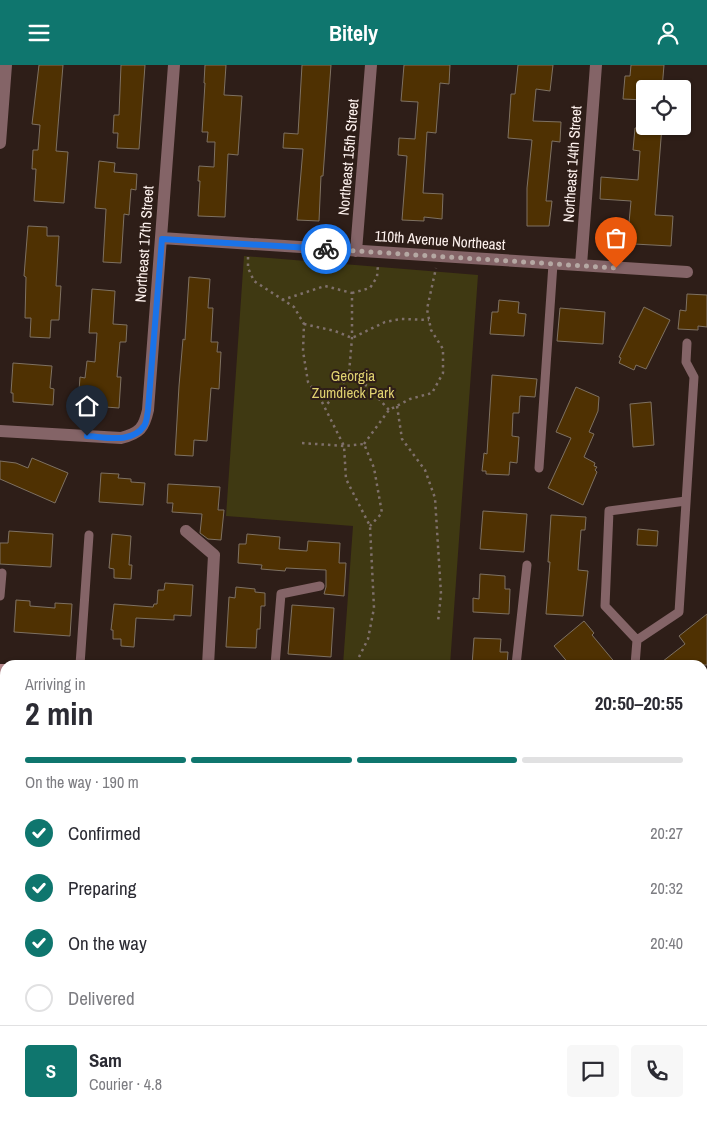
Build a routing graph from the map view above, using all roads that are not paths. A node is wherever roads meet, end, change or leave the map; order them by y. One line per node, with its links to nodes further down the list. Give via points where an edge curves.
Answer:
1 (6, 65): 5 (street)
2 (174, 65): 6 (street, Northeast 17th Street)
3 (371, 65): 7 (street, Northeast 15th Street)
4 (596, 65): 9 (street, Northeast 14th Street)
5 (0, 143)
6 (162, 239): 7 (street, 110th Avenue Northeast); 12 (street, Northeast 17th Street, via 145,425 132,435 121,438)
7 (356, 251): 8 (street, 110th Avenue Northeast)
8 (553, 263): 9 (street, 110th Avenue Northeast); 13 (lane)
9 (581, 265): 10 (street, 110th Avenue Northeast)
10 (687, 272)
11 (687, 343): 14 (lane, via 686,362 694,377)
12 (0, 431)
13 (539, 468)
14 (686, 501): 21 (lane, via 679,612); 21 (lane, via 609,511 605,606)
15 (186, 531): 23 (street, via 214,555)
16 (89, 535): 22 (lane)
17 (527, 565): 25 (lane)
18 (2, 573): 20 (lane)
19 (320, 585): 24 (lane, via 281,594)
20 (0, 596)
21 (637, 640): 26 (lane)
22 (80, 660)
23 (208, 660)
24 (275, 660)
25 (517, 660)
26 (635, 660)

